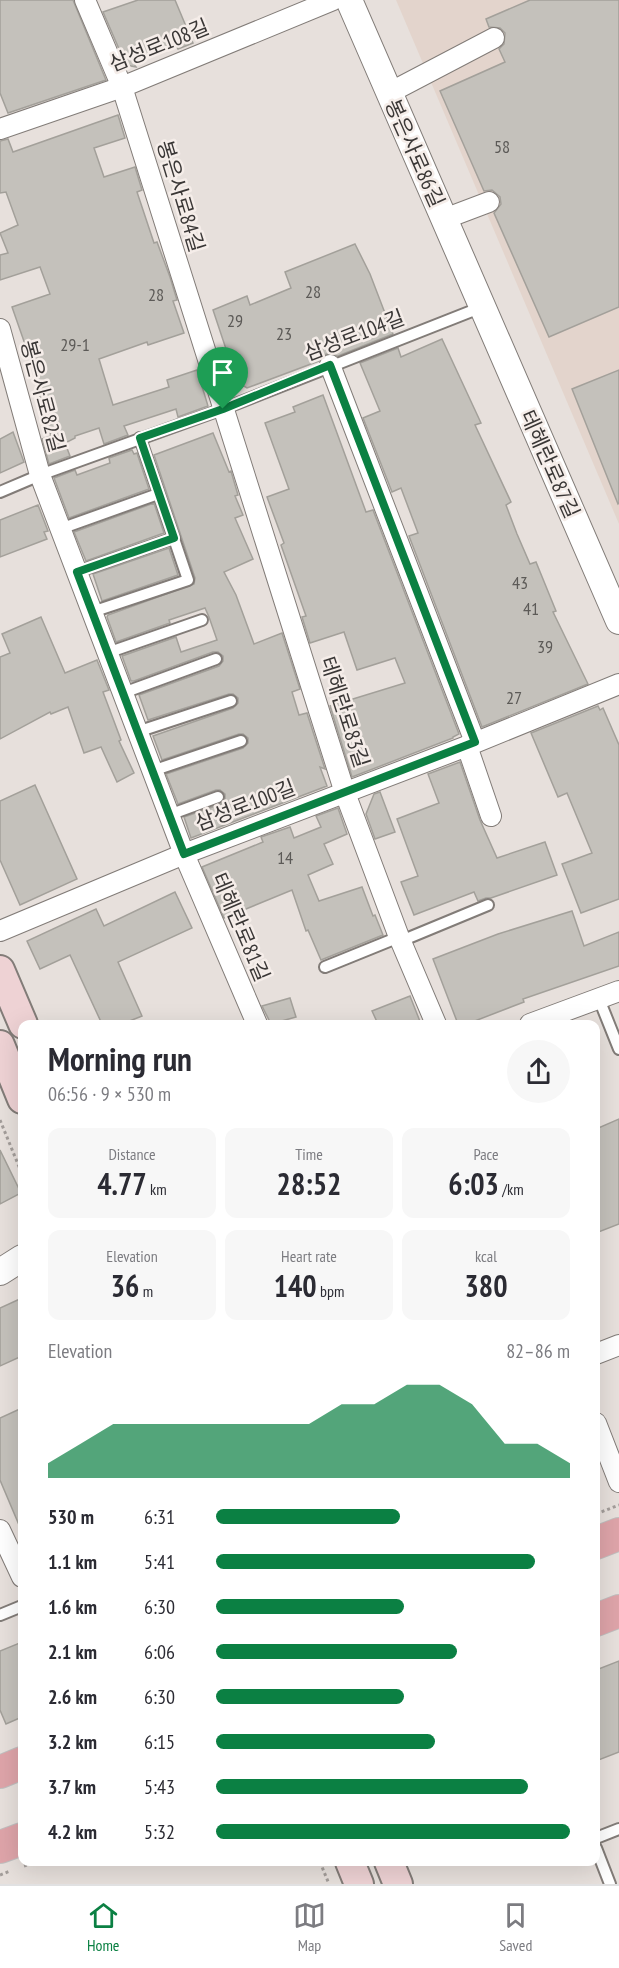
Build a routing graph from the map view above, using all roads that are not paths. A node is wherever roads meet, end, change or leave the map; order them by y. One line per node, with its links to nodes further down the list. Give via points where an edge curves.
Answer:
1 (85, 0): 5 (street, 봉은사로84길)
2 (333, 0): 5 (street, 삼성로108길)
3 (349, 0): 6 (street, 봉은사로86길)
4 (494, 38): 6 (street)
5 (122, 87): 7 (street, 삼성로108길); 13 (street, 봉은사로84길)
6 (389, 93): 9 (street, 봉은사로86길)
7 (2, 124)
8 (489, 202): 9 (street)
9 (444, 219): 10 (street, 봉은사로86길)
10 (482, 306): 12 (lane, 삼성로104길); 23 (street, 테헤란로87길)
11 (0, 329): 15 (street, 봉은사로82길)
12 (330, 365): 13 (lane, 삼성로104길); 31 (street)
13 (223, 409): 14 (lane, 삼성로104길); 33 (street, 테헤란로83길)
14 (140, 438): 15 (lane, 삼성로104길); 17 (lane)
15 (40, 475): 16 (lane, 삼성로104길); 18 (street, 테헤란로81길)
16 (0, 492)
17 (158, 494): 18 (lane); 19 (lane)
18 (60, 529): 20 (street, 테헤란로81길)
19 (174, 538): 20 (lane); 21 (lane, via 188,580)
20 (77, 572): 21 (street, 테헤란로81길)
21 (92, 612): 24 (street, 테헤란로81길)
22 (202, 620): 24 (lane)
23 (619, 621)
24 (107, 653): 27 (street, 테헤란로81길)
25 (216, 660): 27 (lane)
26 (619, 684): 31 (street, 삼성로100길)
27 (123, 693): 29 (street, 테헤란로81길)
28 (231, 701): 29 (lane)
29 (137, 732): 32 (street, 테헤란로81길)
30 (241, 741): 32 (lane)
31 (471, 744): 33 (street, 삼성로100길); 36 (street)
32 (152, 771): 35 (street, 테헤란로81길)
33 (345, 793): 37 (street, 삼성로100길); 40 (street, 테헤란로83길)
34 (218, 797): 35 (lane)
35 (169, 815): 37 (street, 테헤란로81길)
36 (491, 816)
37 (184, 854): 39 (street, 삼성로100길); 46 (street, 테헤란로81길)
38 (488, 905): 40 (lane)
39 (0, 931)
40 (400, 939): 41 (lane); 47 (street, 테헤란로83길)
41 (325, 967)
42 (0, 970): 45 (main road)
43 (619, 991): 44 (street)
44 (599, 999): 48 (street); 50 (lane)
45 (21, 1020)
46 (255, 1020)
47 (434, 1020)
48 (541, 1020)
49 (0, 1045): 51 (main road)
50 (619, 1049)
51 (18, 1089)
52 (18, 1261): 53 (street)
53 (0, 1272)
54 (619, 1345): 55 (street)
55 (600, 1352)
56 (600, 1434): 57 (street)
57 (619, 1482)
58 (0, 1530): 61 (street)
59 (619, 1534): 60 (main road)
60 (600, 1541)
61 (18, 1568)
62 (18, 1608): 64 (lane)
63 (619, 1611): 65 (main road)
64 (0, 1615)
65 (600, 1618)
66 (18, 1765): 67 (main road)
67 (0, 1772)
68 (619, 1829): 69 (lane)
69 (600, 1837)
70 (18, 1840): 71 (main road)
71 (0, 1847)
72 (600, 1858): 77 (lane)
73 (352, 1866): 75 (main road)
74 (391, 1866): 76 (main road)
75 (359, 1884)
76 (398, 1884)
77 (610, 1884)

